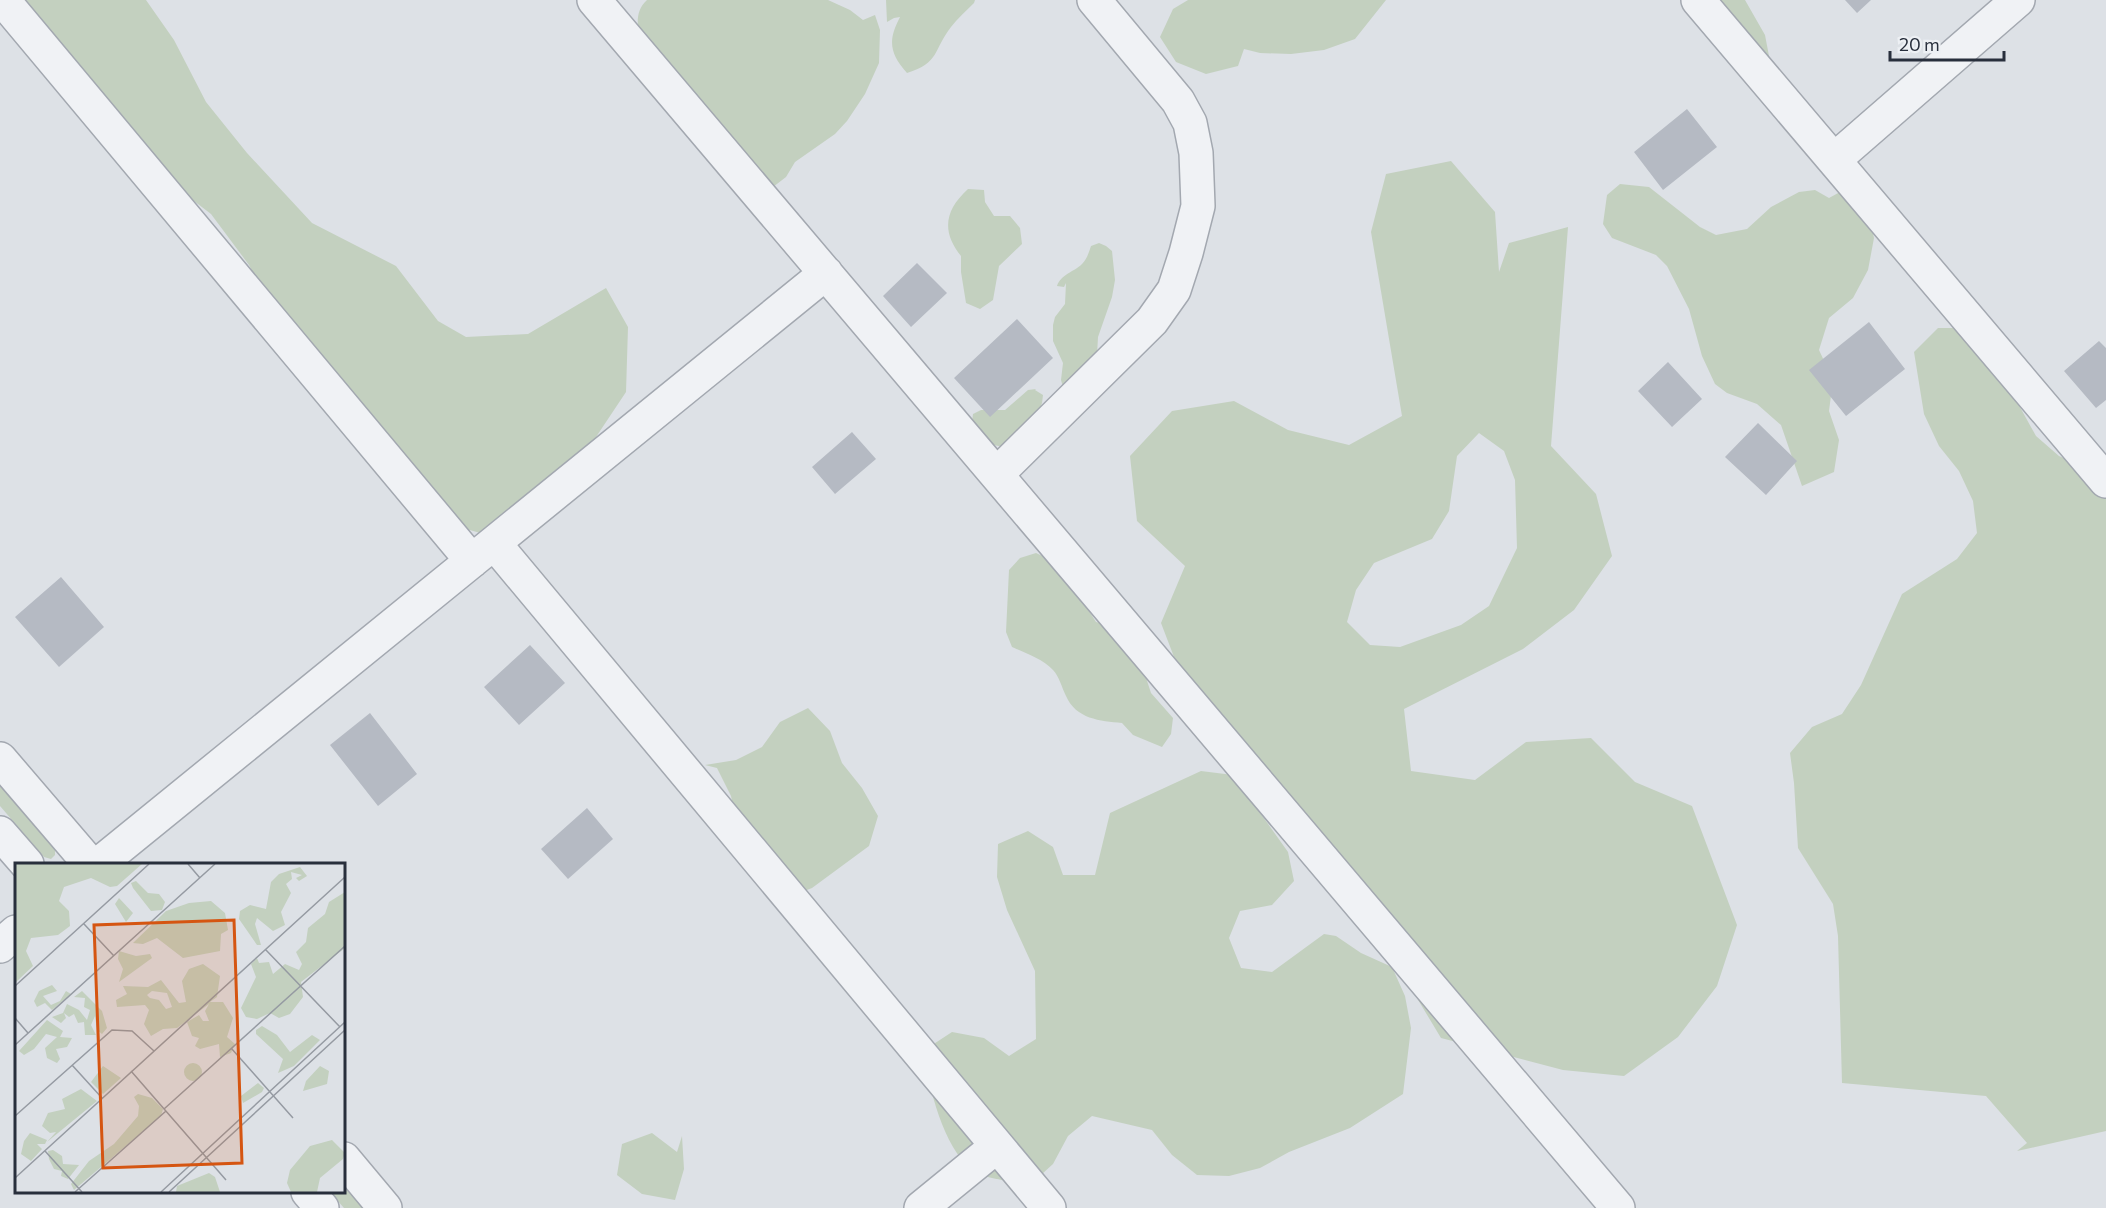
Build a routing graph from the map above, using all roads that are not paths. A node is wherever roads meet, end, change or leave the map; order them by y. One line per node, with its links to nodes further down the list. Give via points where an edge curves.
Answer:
1 (3, 0): 10 (street)
2 (1094, 0): 8 (street, via 1178,101 1190,123 1196,153 1198,206 1174,291 1152,321)
3 (1698, 0): 6 (street)
4 (2018, 0): 6 (street)
5 (606, 4): 7 (street)
6 (1834, 160): 9 (street)
7 (826, 273): 8 (street); 10 (street)
8 (997, 474): 25 (street)
9 (2106, 482)
10 (483, 552): 15 (street); 18 (street)
11 (0, 759): 14 (street)
12 (0, 833): 13 (street)
13 (26, 863)
14 (89, 863)
15 (100, 863)
16 (15, 933): 17 (street)
17 (0, 946)
18 (997, 1146): 23 (street); 24 (street)
19 (345, 1161): 22 (street)
20 (310, 1193): 21 (street)
21 (322, 1208)
22 (385, 1208)
23 (921, 1208)
24 (1049, 1208)
25 (1618, 1208)

